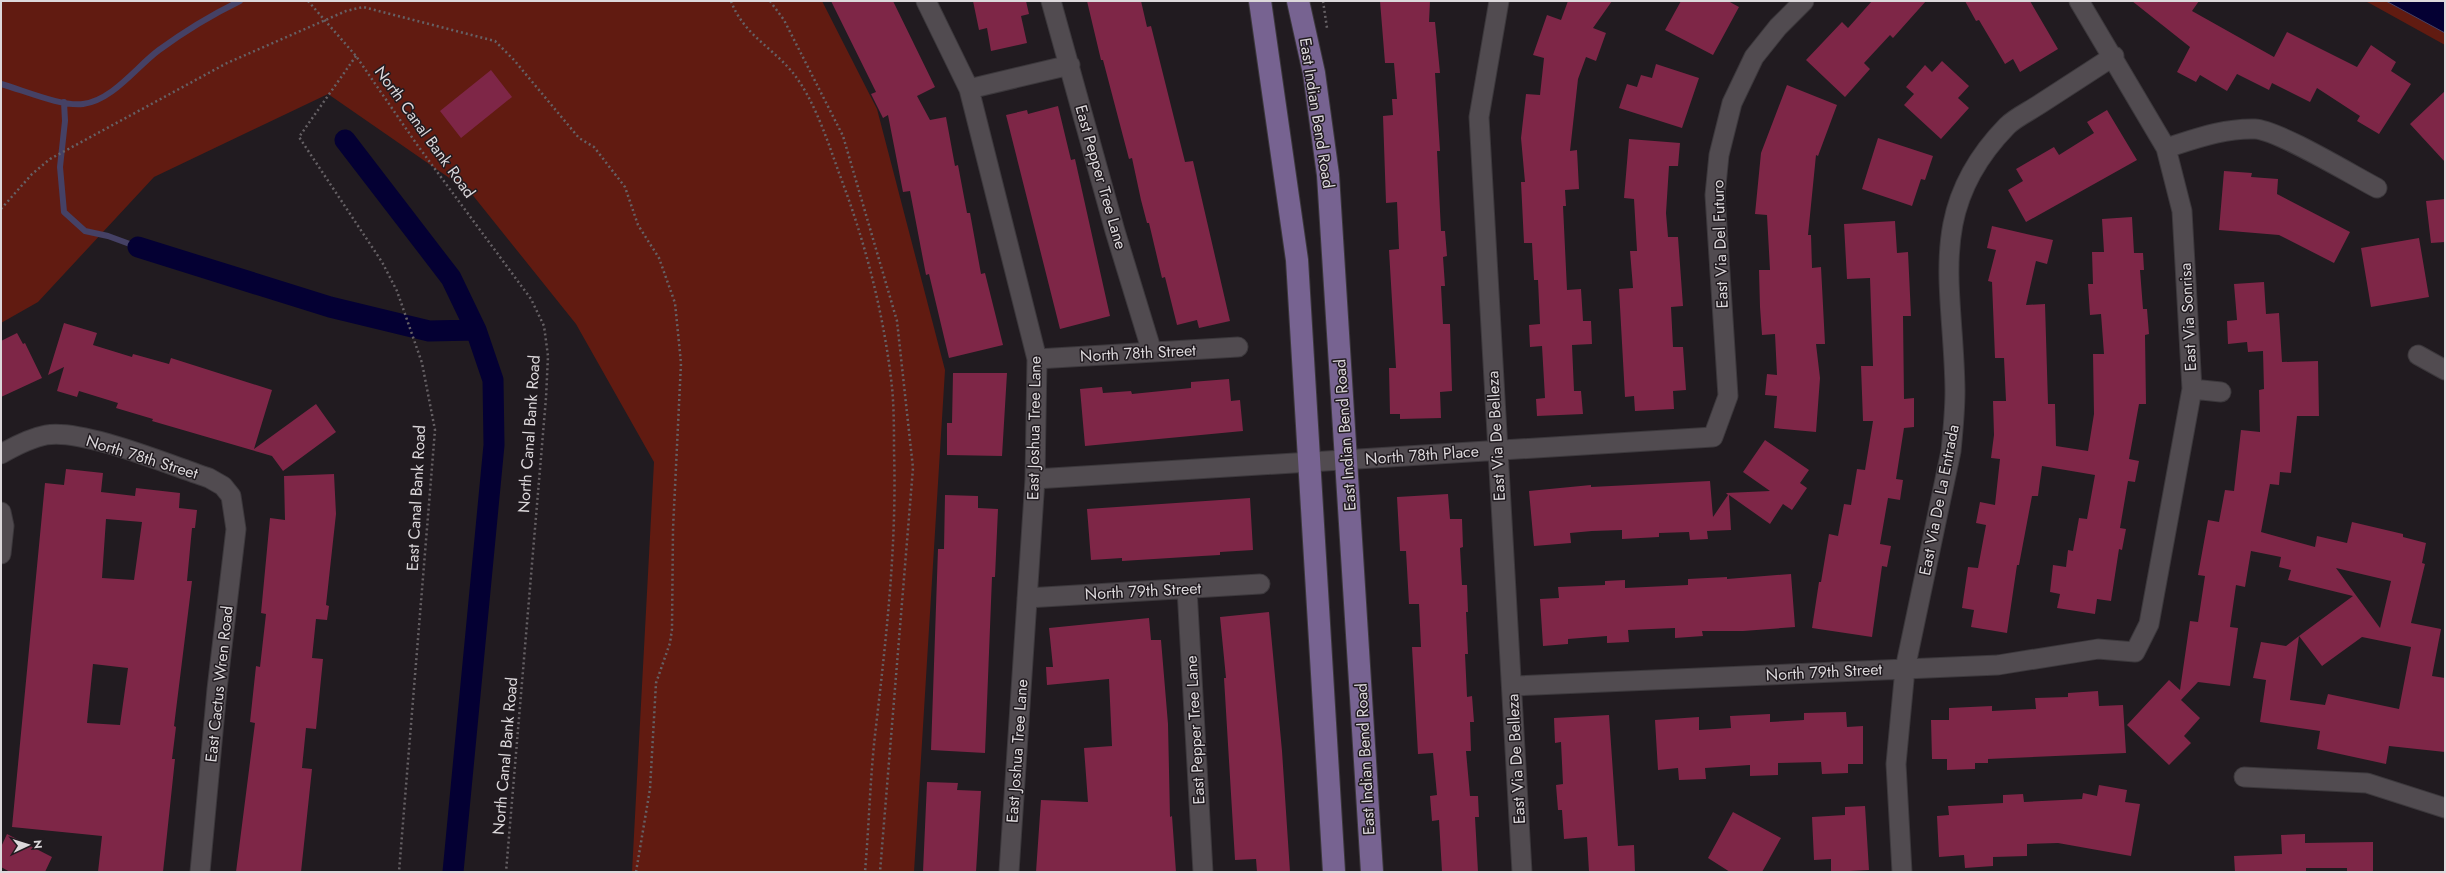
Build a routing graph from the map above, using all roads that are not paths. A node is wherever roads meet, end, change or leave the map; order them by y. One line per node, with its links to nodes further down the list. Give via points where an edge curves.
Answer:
1 (926, 1): 10 (street, East Joshua Tree Lane)
2 (1051, 1): 9 (street, East Pepper Tree Lane)
3 (1260, 1): 24 (main road, via 1298,260)
4 (1298, 1): 23 (main road, East Indian Bend Road, via 1314,73 1328,175)
5 (1499, 1): 21 (street, East Via De Belleza, via 1479,117)
6 (1804, 1): 20 (street, East Via Del Futuro, via 1778,27 1754,57 1732,103 1719,155 1715,195 1728,396)
7 (2079, 1): 8 (street, East Via Sonrisa)
8 (2114, 56): 11 (street, East Via Sonrisa); 33 (street, East Via De La Entrada, via 2008,125 1981,157 1962,192 1951,227 1948,265 1955,391 1951,452)
9 (1070, 65): 10 (street); 14 (street, East Pepper Tree Lane)
10 (968, 89): 16 (street, East Joshua Tree Lane)
11 (2166, 148): 12 (street, via 2232,130 2257,129 2278,136); 18 (street, East Via Sonrisa, via 2182,211)
12 (2377, 188)
13 (1238, 347): 14 (street, North 78th Street)
14 (1152, 352): 16 (street, North 78th Street)
15 (2418, 355): 17 (street)
16 (1037, 359): 25 (street, East Joshua Tree Lane)
17 (2445, 370)
18 (2192, 390): 19 (street); 32 (street, East Via Sonrisa, via 2149,624)
19 (2221, 392)
20 (1713, 437): 21 (street, North 78th Place)
21 (1496, 450): 23 (street, North 78th Place); 34 (street, East Via De Belleza)
22 (1, 454): 26 (street, North 78th Street, via 48,435 92,440 209,478 223,486)
23 (1347, 460): 24 (street, North 78th Place); 41 (main road, East Indian Bend Road)
24 (1310, 462): 25 (street, North 78th Place); 40 (main road)
25 (1035, 479): 31 (street, East Joshua Tree Lane)
26 (231, 496): 37 (street, East Cactus Wren Road, via 236,529 217,689)
27 (2, 521): 28 (street)
28 (1, 554)
29 (1260, 584): 30 (street, North 79th Street)
30 (1187, 589): 31 (street, North 79th Street); 39 (street, East Pepper Tree Lane)
31 (1027, 598): 38 (street, East Joshua Tree Lane)
32 (2135, 652): 33 (street, North 79th Street, via 2098,649 1998,665)
33 (1905, 669): 34 (street, North 79th Street); 43 (street, East Via De La Entrada, via 1896,764)
34 (1512, 686): 42 (street, East Via De Belleza)
35 (2244, 777): 36 (street, via 2367,783)
36 (2445, 808)
37 (200, 872)
38 (1009, 872)
39 (1203, 872)
40 (1334, 872)
41 (1372, 872)
42 (1522, 872)
43 (1902, 872)

